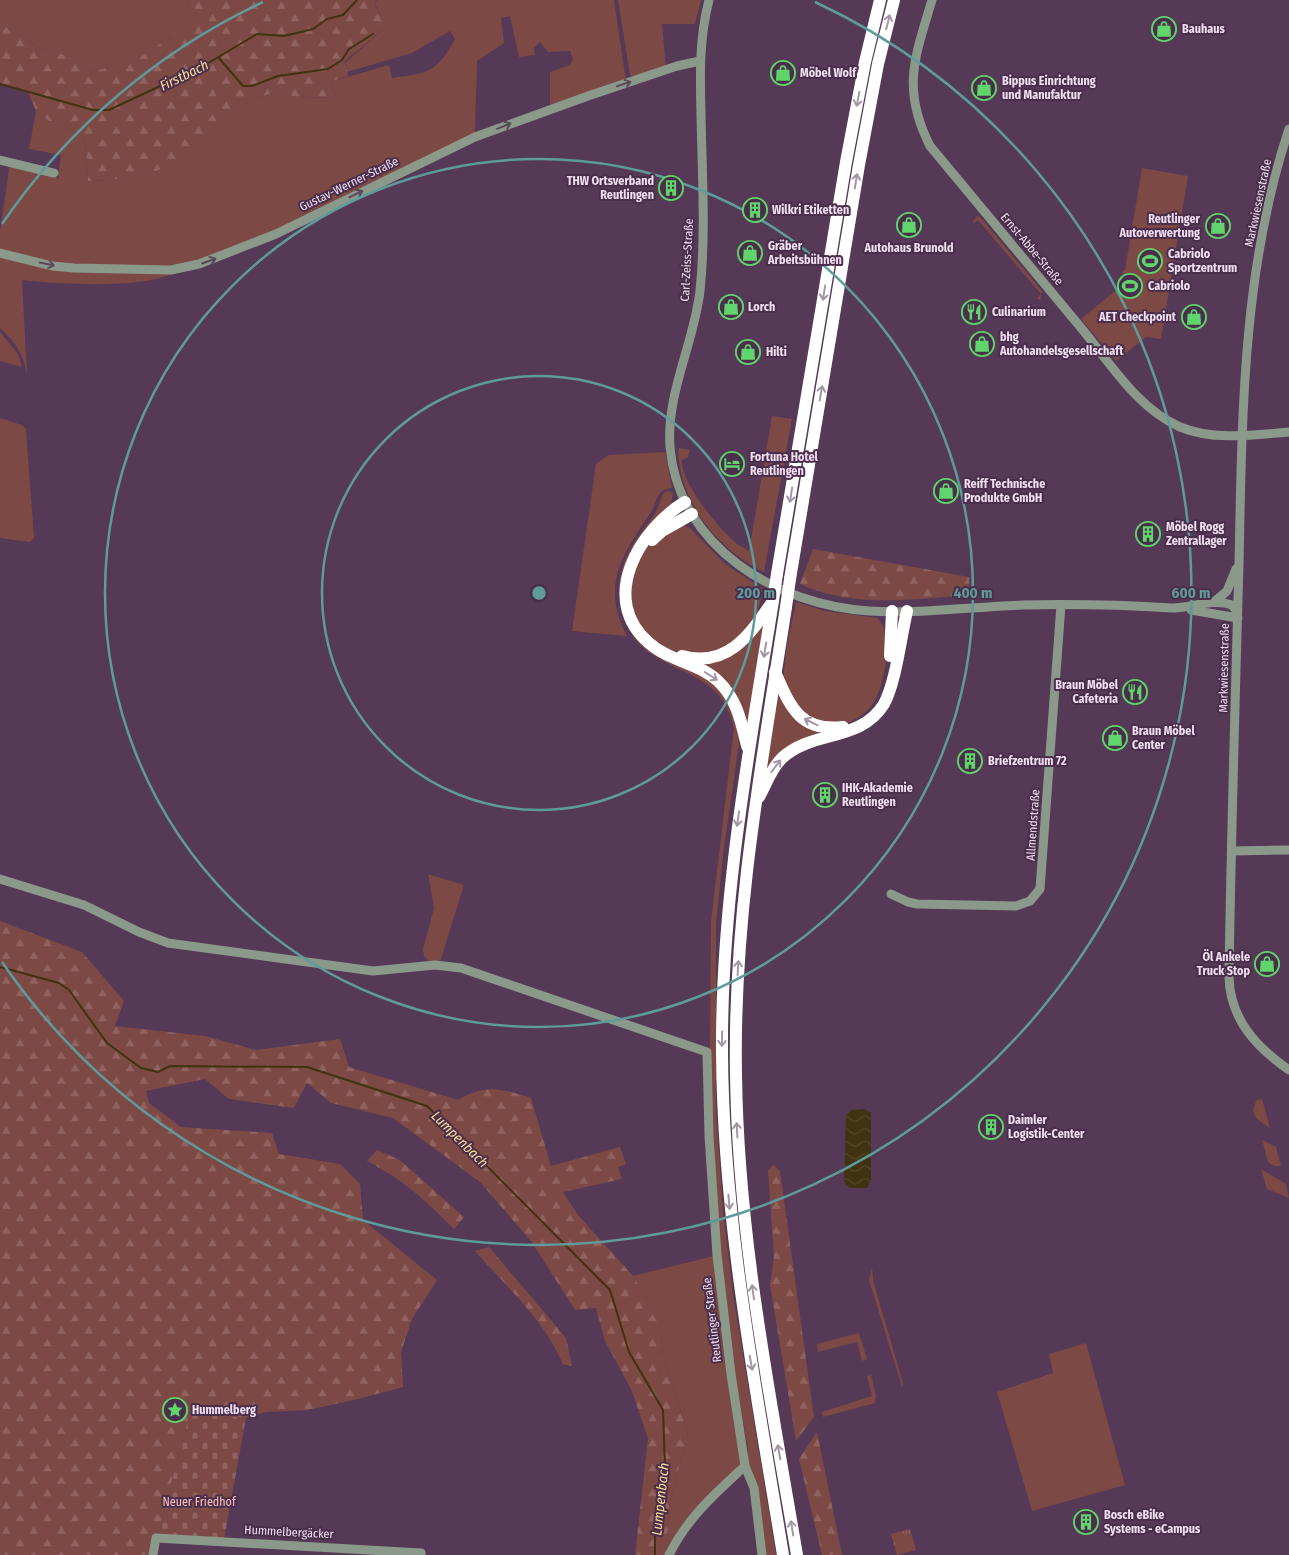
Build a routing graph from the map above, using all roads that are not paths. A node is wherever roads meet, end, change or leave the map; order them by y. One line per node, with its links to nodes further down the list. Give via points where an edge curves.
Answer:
1 (709, 0): 5 (street, Carl-Zeiss-Straße)
2 (880, 0): 15 (highway, one-way to 15, bridge, via 846,162)
3 (894, 0): 22 (highway, one-way to 3, bridge, via 866,125)
4 (932, 0): 11 (street, Ernst-Abbe-Straße, via 912,79 913,102 930,146 1143,402 1186,429)
5 (700, 61): 9 (street, Gustav-Werner-Straße, one-way to 5, via 74,268 171,270 200,264 276,234 475,137 665,70); 12 (street, Carl-Zeiss-Straße, via 701,285 670,425 673,464)
6 (1289, 129): 11 (street, Markwiesenstraße, via 1273,186 1256,277 1244,384)
7 (0, 160): 8 (street)
8 (54, 173)
9 (0, 253)
10 (1289, 432): 11 (street, Ernst-Abbe-Straße)
11 (1242, 435): 14 (street, Markwiesenstraße)
12 (685, 502): 13 (street, Carl-Zeiss-Straße); 23 (highway, one-way to 23, via 656,524 634,556 626,581 627,607 632,620 658,651 707,673 728,691 736,703)
13 (692, 514): 15 (highway, via 652,539 633,569 629,592 631,606 651,640 684,657 696,659 722,654 747,638); 19 (street, via 716,547 758,578 827,605)
14 (1239, 565): 16 (street, via 1227,591); 21 (street, Markwiesenstraße)
15 (773, 602): 23 (highway, one-way to 23)
16 (1214, 602): 18 (street); 21 (street, via 1232,605)
17 (1061, 605): 18 (street); 20 (street); 28 (street, Allmendstraße, via 1040,889 1030,901 1016,906 917,904)
18 (1181, 608): 21 (street)
19 (892, 611): 20 (street); 22 (highway, one-way to 22, via 891,651 884,689 876,706 860,721 834,728 812,723 790,707)
20 (907, 611): 24 (highway, one-way to 20, via 772,770 786,754 803,744 858,728 876,714 890,689)
21 (1237, 615): 26 (street, Markwiesenstraße)
22 (775, 671): 24 (highway)
23 (748, 753): 35 (highway, one-way to 35, via 734,853 724,962 723,1111 740,1293)
24 (754, 808): 36 (highway, one-way to 24, via 756,1309 739,1162 737,991 742,900)
25 (1289, 850): 26 (street)
26 (1232, 851): 29 (street, Markwiesenstraße, via 1229,977 1232,1001 1251,1038)
27 (0, 879): 30 (street, Reutlinger Straße, via 84,905 154,939 185,947 373,971 435,965 461,968 707,1052 717,1255)
28 (891, 894)
29 (1289, 1070)
30 (745, 1466): 33 (street, via 688,1522); 34 (street, Reutlinger Straße, via 754,1488)
31 (421, 1554): 32 (street, Hummelbergäcker, via 156,1538)
32 (152, 1555)
33 (670, 1555)
34 (762, 1555)
35 (783, 1555)
36 (797, 1555)

